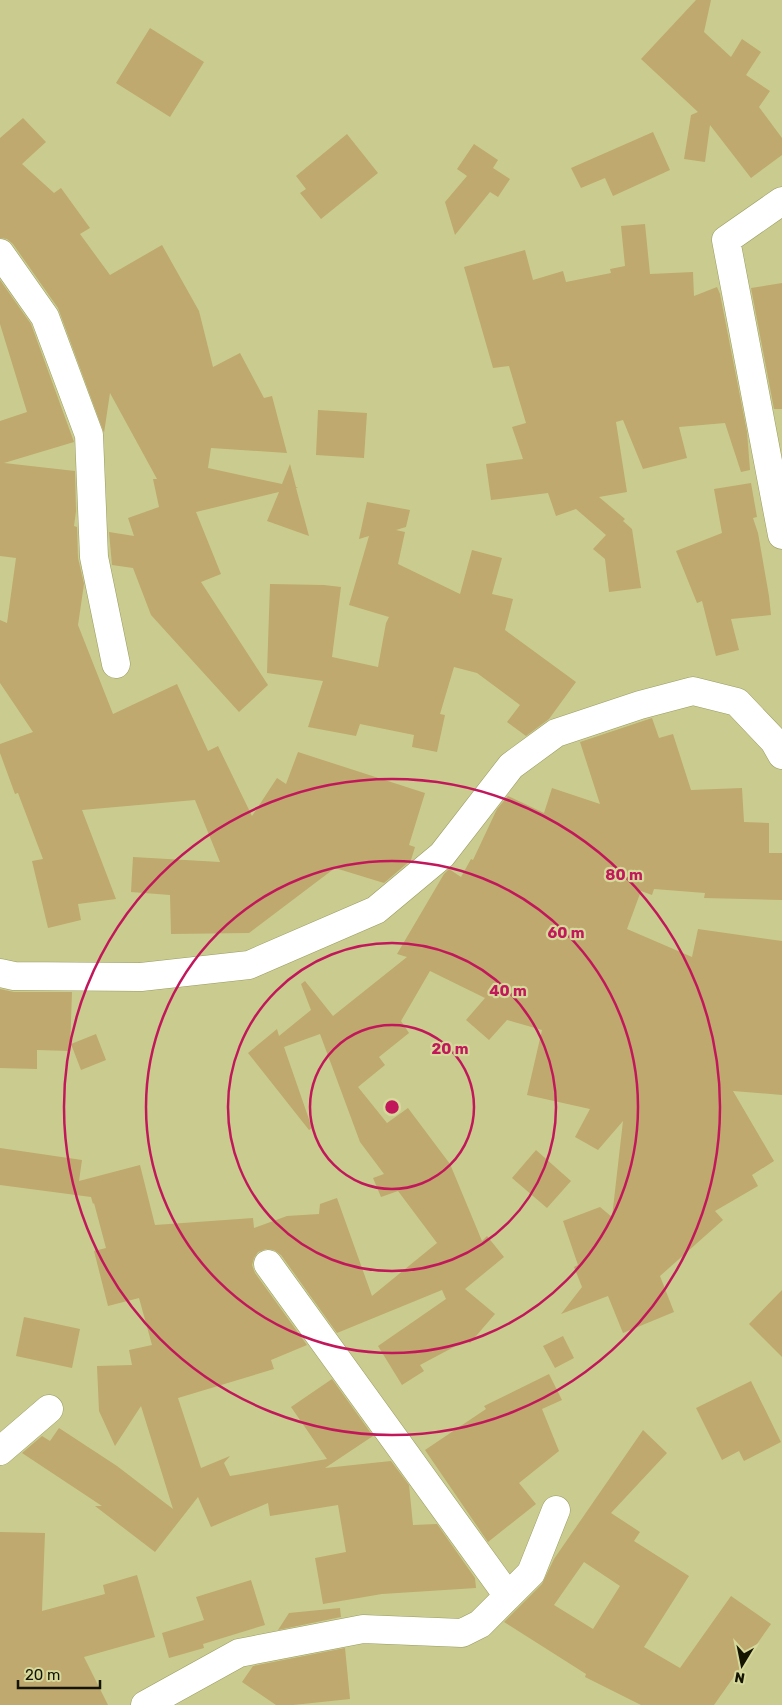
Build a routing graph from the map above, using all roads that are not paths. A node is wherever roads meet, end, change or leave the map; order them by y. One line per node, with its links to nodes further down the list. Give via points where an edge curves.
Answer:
1 (782, 201): 3 (street, via 726,240)
2 (0, 253): 4 (street, via 45,317 89,435 94,557)
3 (782, 535)
4 (116, 664)
5 (782, 755): 6 (street, via 774,741 737,702 693,691 640,705 556,733 511,766 442,855 376,910 249,965 141,977 14,976)
6 (0, 973)
7 (268, 1264): 11 (street)
8 (50, 1409): 9 (street)
9 (0, 1451)
10 (556, 1510): 11 (street, via 531,1573)
11 (508, 1596): 12 (street, via 480,1624 462,1632 363,1629 239,1653)
12 (145, 1705)

